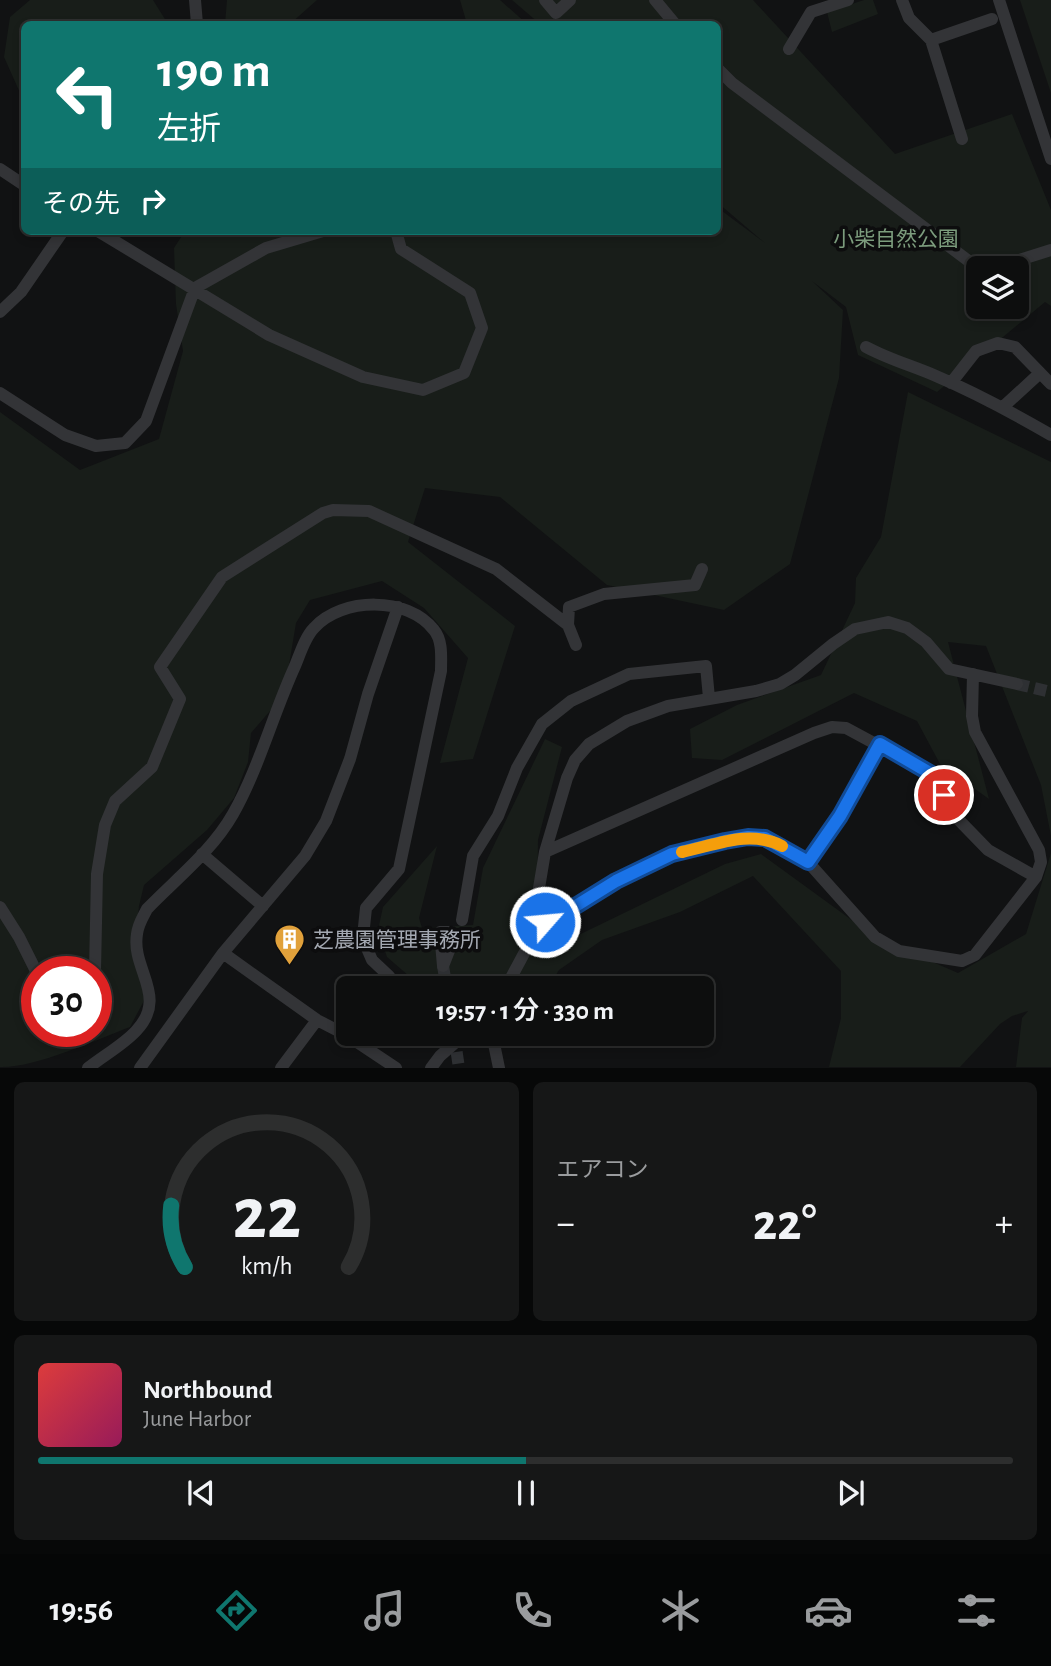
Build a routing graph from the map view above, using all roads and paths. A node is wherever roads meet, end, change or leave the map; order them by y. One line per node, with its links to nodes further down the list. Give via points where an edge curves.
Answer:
1 (195, 0): 11 (street)
2 (545, 0): 3 (street, via 556,13)
3 (570, 0)
4 (655, 0): 12 (street)
5 (826, 0): 9 (street)
6 (848, 0): 9 (street)
7 (902, 0): 13 (street, via 909,18)
8 (999, 0): 17 (street)
9 (811, 12): 14 (street)
10 (992, 19): 13 (street)
11 (197, 21)
12 (673, 21)
13 (931, 40): 16 (street)
14 (789, 50)
15 (721, 72): 26 (street)
16 (962, 139)
17 (1051, 159)
18 (0, 169): 19 (street)
19 (21, 183)
20 (60, 235): 28 (street, via 21,292)
21 (105, 235): 27 (street)
22 (310, 235): 27 (street, via 266,248)
23 (397, 235): 27 (street, via 401,249 470,293 482,328 464,373 423,390 363,377 281,341)
24 (1051, 250): 25 (street)
25 (1029, 257)
26 (966, 259)
27 (195, 288): 33 (street, via 146,421 125,443 96,446 65,435)
28 (0, 312)
29 (866, 347): 31 (street)
30 (1040, 373): 31 (street, via 1015,347 998,343 976,351); 32 (street); 34 (street)
31 (951, 383): 34 (street)
32 (1051, 384)
33 (0, 393)
34 (1003, 407): 35 (street)
35 (1051, 435)
36 (702, 569): 38 (street, via 695,585 604,594 569,607)
37 (398, 607): 45 (street, via 353,607 313,629 234,812); 49 (street, via 326,821 305,856); 55 (street, via 436,632 441,671 399,869 366,908 366,946 372,960)
38 (568, 625): 39 (street); 54 (street, via 496,569 369,511 323,513 222,577 160,667 180,699 152,767 115,801 105,825 97,874)
39 (576, 645)
40 (973, 674): 41 (street); 42 (street, via 949,669 926,642 907,628 888,622 855,629 780,684); 47 (street, via 975,732 1039,850)
41 (1017, 684)
42 (709, 698): 44 (street, via 646,712 589,744 571,769); 50 (street, via 706,666 629,674 571,701 542,724 517,768 498,816 473,856)
43 (880, 744): 44 (street, via 846,727 832,727); 46 (street); 47 (street, via 935,776 954,815 988,850)
44 (545, 852): 51 (street, via 539,888)
45 (202, 854): 49 (street); 62 (street, via 147,909 139,923 137,950 151,1003 142,1023)
46 (808, 862): 47 (street, via 876,937 899,951 962,961 984,946); 51 (street, via 765,838 725,841 662,858)
47 (1036, 877)
48 (0, 906): 53 (street)
49 (263, 906): 52 (street)
50 (462, 920)
51 (545, 922): 56 (street)
52 (223, 953): 57 (street); 63 (street)
53 (28, 956)
54 (95, 956)
55 (389, 976)
56 (512, 976)
57 (317, 1020): 58 (street); 64 (street)
58 (336, 1029)
59 (364, 1046): 65 (street)
60 (451, 1046): 66 (street)
61 (494, 1046): 67 (street)
62 (88, 1068)
63 (140, 1068)
64 (281, 1068)
65 (396, 1068)
66 (431, 1068)
67 (499, 1068)

